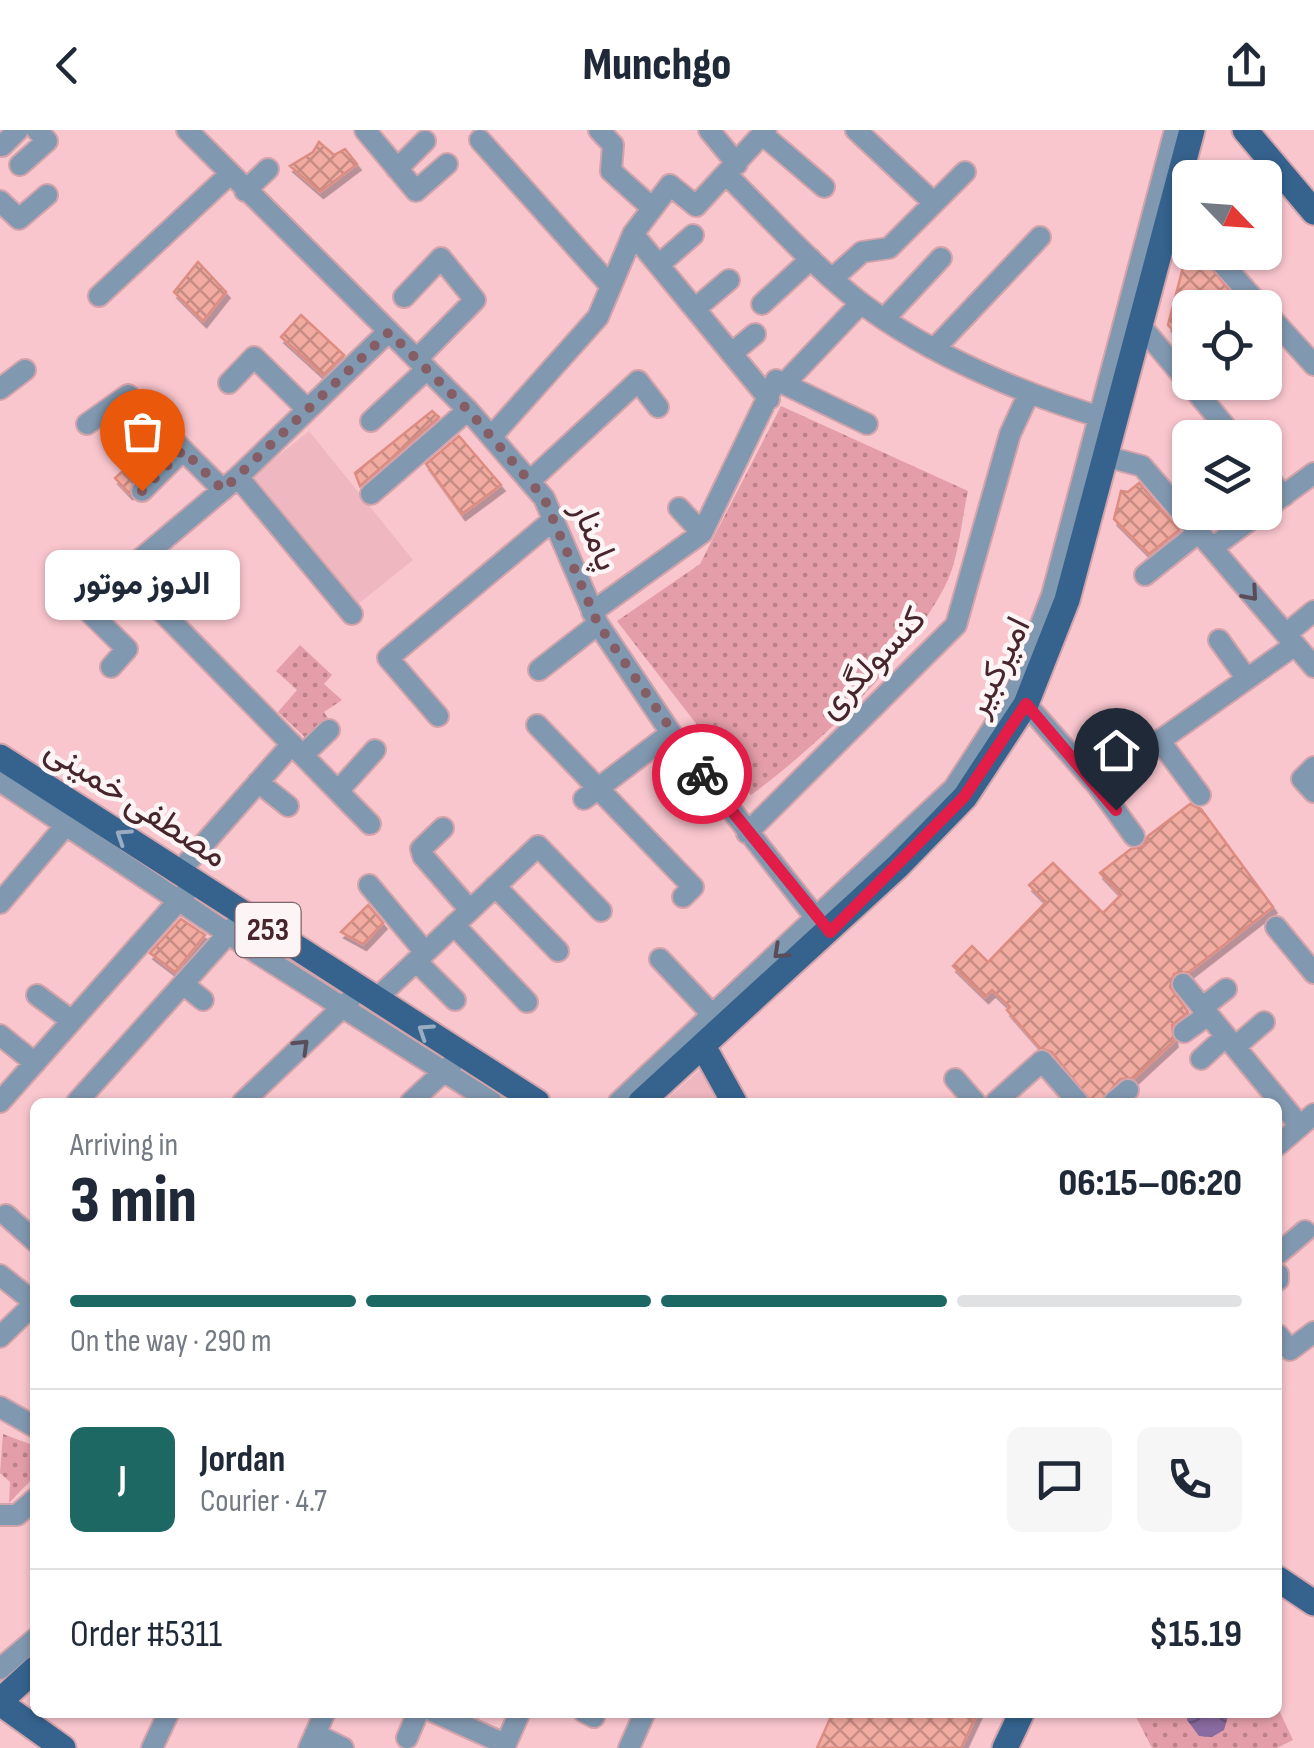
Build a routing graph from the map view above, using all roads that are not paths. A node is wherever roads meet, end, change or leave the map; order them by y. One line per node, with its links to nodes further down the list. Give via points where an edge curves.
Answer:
1 (18, 130): 14 (street)
2 (36, 130): 16 (street, via 47,141)
3 (187, 130): 22 (street, پامنار)
4 (365, 130): 17 (street)
5 (599, 130): 29 (street, via 614,146 611,171)
6 (709, 130): 19 (street)
7 (856, 130): 28 (street)
8 (1176, 130): 65 (street)
9 (1192, 130): 30 (main road, امیرکبیر)
10 (1244, 130): 31 (main road)
11 (764, 132): 19 (street); 24 (street)
12 (480, 140): 20 (street)
13 (425, 141): 17 (street)
14 (2, 146)
15 (447, 164): 17 (street, via 416,191)
16 (20, 165)
17 (396, 168)
18 (268, 169): 25 (street)
19 (732, 170): 29 (street, via 696,206 670,185); 36 (street)
20 (507, 171): 23 (street); 41 (street)
21 (965, 172): 28 (street)
22 (230, 174): 25 (street, پامنار); 43 (street)
23 (489, 186)
24 (824, 187)
25 (245, 191): 51 (street, پامنار)
26 (46, 195): 27 (street, via 19,219)
27 (0, 201)
28 (934, 203): 39 (street, via 889,248 862,252)
29 (651, 207): 32 (street)
30 (1171, 207): 49 (main road, امیرکبیر)
31 (1314, 212)
32 (633, 234): 37 (street); 41 (street)
33 (693, 235): 37 (street)
34 (1040, 238): 53 (street)
35 (941, 258): 48 (street)
36 (811, 259): 39 (street); 46 (street)
37 (660, 263): 47 (street)
38 (1228, 270): 42 (street)
39 (833, 278): 45 (street)
40 (729, 280): 47 (street)
41 (610, 284): 70 (street, via 592,326)
42 (1246, 290)
43 (99, 296)
44 (404, 297): 55 (street, via 441,258 475,300)
45 (861, 302): 48 (street); 59 (street)
46 (762, 304)
47 (696, 308): 54 (street)
48 (885, 318): 53 (street)
49 (1140, 325): 65 (main road, امیرکبیر); 66 (street)
50 (1282, 330): 56 (street)
51 (389, 332): 55 (street, پامنار); 63 (street)
52 (755, 334): 54 (street)
53 (936, 347): 61 (street)
54 (732, 352): 59 (street)
55 (422, 364): 64 (street, پامنار); 67 (street)
56 (1314, 366)
57 (24, 370): 60 (street)
58 (229, 384): 63 (street, via 254,356)
59 (776, 387): 69 (street); 83 (street)
60 (0, 389)
61 (1030, 393): 65 (street); 117 (street, کنسولگری, via 1010,434 956,625)
62 (658, 407): 74 (street, via 638,381)
63 (308, 410): 75 (street)
64 (468, 410): 70 (street, پامنار); 77 (street)
65 (1107, 419): 72 (main road, امیرکبیر); 128 (street, via 1013,697 954,788)
66 (1220, 420)
67 (372, 421)
68 (87, 424): 71 (street, via 128,395)
69 (867, 424)
70 (492, 436): 74 (street, پامنار)
71 (183, 450): 75 (street); 76 (street)
72 (1104, 456): 84 (street, via 1142,466); 96 (main road, امیرکبیر, via 1068,600)
73 (1313, 475): 79 (street)
74 (531, 480): 81 (street, پامنار)
75 (231, 483): 88 (street); 102 (street, via 124,573)
76 (142, 491)
77 (371, 494)
78 (1282, 494): 79 (street)
79 (1284, 496)
80 (679, 508): 83 (street)
81 (553, 520): 89 (street, پامنار); 97 (street, via 388,658)
82 (1226, 530): 84 (street)
83 (702, 533): 89 (street)
84 (1206, 540): 85 (street); 90 (street, one-way to 90)
85 (1144, 576)
86 (84, 607): 93 (street, via 127,649)
87 (1314, 611): 90 (street)
88 (352, 614)
89 (595, 618): 94 (street); 100 (street, پامنار)
90 (1291, 639): 92 (street); 95 (street)
91 (1219, 640): 95 (street)
92 (1314, 666)
93 (112, 667)
94 (539, 670)
95 (1247, 679): 101 (street)
96 (1026, 704): 108 (street); 128 (main road, امیرکبیر, via 964,797)
97 (438, 716)
98 (537, 725): 111 (street)
99 (330, 730): 102 (street)
100 (671, 733): 111 (street); 117 (street, پامنار)
101 (1160, 740): 108 (street); 112 (street)
102 (297, 749): 107 (street); 109 (street)
103 (375, 750): 109 (street)
104 (0, 757): 114 (main road, مصطفی خمینی / 253)
105 (1314, 766): 110 (street, via 1302,779)
106 (0, 781): 114 (street)
107 (258, 782): 113 (street); 119 (street)
108 (1097, 785): 118 (street)
109 (338, 790): 115 (street)
110 (1314, 792)
111 (591, 793): 122 (street, via 693,887)
112 (1200, 795)
113 (288, 806)
114 (73, 817): 119 (main road, مصطفی خمینی / 253); 123 (street)
115 (370, 824)
116 (444, 828): 124 (street, via 420,849)
117 (746, 833): 128 (street, پامنار)
118 (1134, 836)
119 (184, 885): 126 (main road, مصطفی خمینی / 253); 144 (street, via 131,968)
120 (369, 885): 131 (street)
121 (496, 886): 124 (street); 125 (street, via 538,846); 130 (street)
122 (683, 897)
123 (0, 902)
124 (470, 910): 127 (street)
125 (601, 911)
126 (237, 924): 134 (street); 138 (main road, مصطفی خمینی / 253)
127 (454, 925): 131 (street); 141 (street)
128 (823, 925): 143 (street, one-way to 143); 149 (main road, امیرکبیر)
129 (1276, 927): 133 (street)
130 (558, 950)
131 (421, 957): 138 (street); 140 (street)
132 (660, 959): 143 (street)
133 (1312, 967)
134 (184, 984): 139 (street); 154 (street)
135 (1183, 984): 142 (street)
136 (1226, 988): 142 (street)
137 (37, 994): 144 (street)
138 (360, 998): 152 (main road, مصطفی خمینی / 253); 155 (street, one-way to 138)
139 (204, 1000)
140 (455, 1000)
141 (527, 1002)
142 (1205, 1011): 146 (street); 148 (street)
143 (712, 1014): 159 (street)
144 (72, 1021): 151 (street)
145 (1264, 1022): 148 (street)
146 (1184, 1032)
147 (0, 1035): 151 (street)
148 (1230, 1041): 150 (street); 166 (street)
149 (704, 1046): 160 (main road, امیرکبیر); 161 (main road)
150 (1200, 1058)
151 (35, 1063): 165 (street)
152 (453, 1063): 156 (street); 157 (street); 158 (main road, مصطفی خمینی / 253)
153 (955, 1079): 162 (street)
154 (82, 1098)
155 (248, 1098)
156 (416, 1098)
157 (488, 1098)
158 (528, 1098)
159 (623, 1098)
160 (646, 1098)
161 (732, 1098)
162 (972, 1098)
163 (1000, 1098): 164 (street, via 1042,1061)
164 (1074, 1098)
165 (0, 1102)
166 (1307, 1120): 167 (street)
167 (1282, 1142)
168 (6, 1215): 170 (street)
169 (1305, 1231): 171 (street)
170 (30, 1236)
171 (1282, 1251)
172 (0, 1275): 173 (street)
173 (30, 1299)
174 (30, 1308): 176 (street)
175 (1313, 1335): 177 (street, via 1290,1350)
176 (0, 1337)
177 (1282, 1340)
178 (0, 1407): 179 (street)
179 (30, 1424)
180 (30, 1502): 181 (street, via 16,1515)
181 (0, 1515)
182 (1282, 1582): 183 (main road)
183 (1314, 1603)
184 (30, 1642): 185 (street)
185 (0, 1669)
186 (30, 1674): 187 (main road)
187 (0, 1702): 198 (main road)
188 (166, 1718): 199 (street)
189 (322, 1718): 196 (street)
190 (416, 1718): 195 (street)
191 (447, 1718): 197 (street)
192 (517, 1718): 197 (street)
193 (642, 1718): 201 (street)
194 (1019, 1718): 202 (main road)
195 (408, 1738)
196 (312, 1741): 200 (street)
197 (505, 1746)
198 (63, 1748)
199 (152, 1748)
200 (344, 1748)
201 (628, 1748)
202 (1005, 1748)

